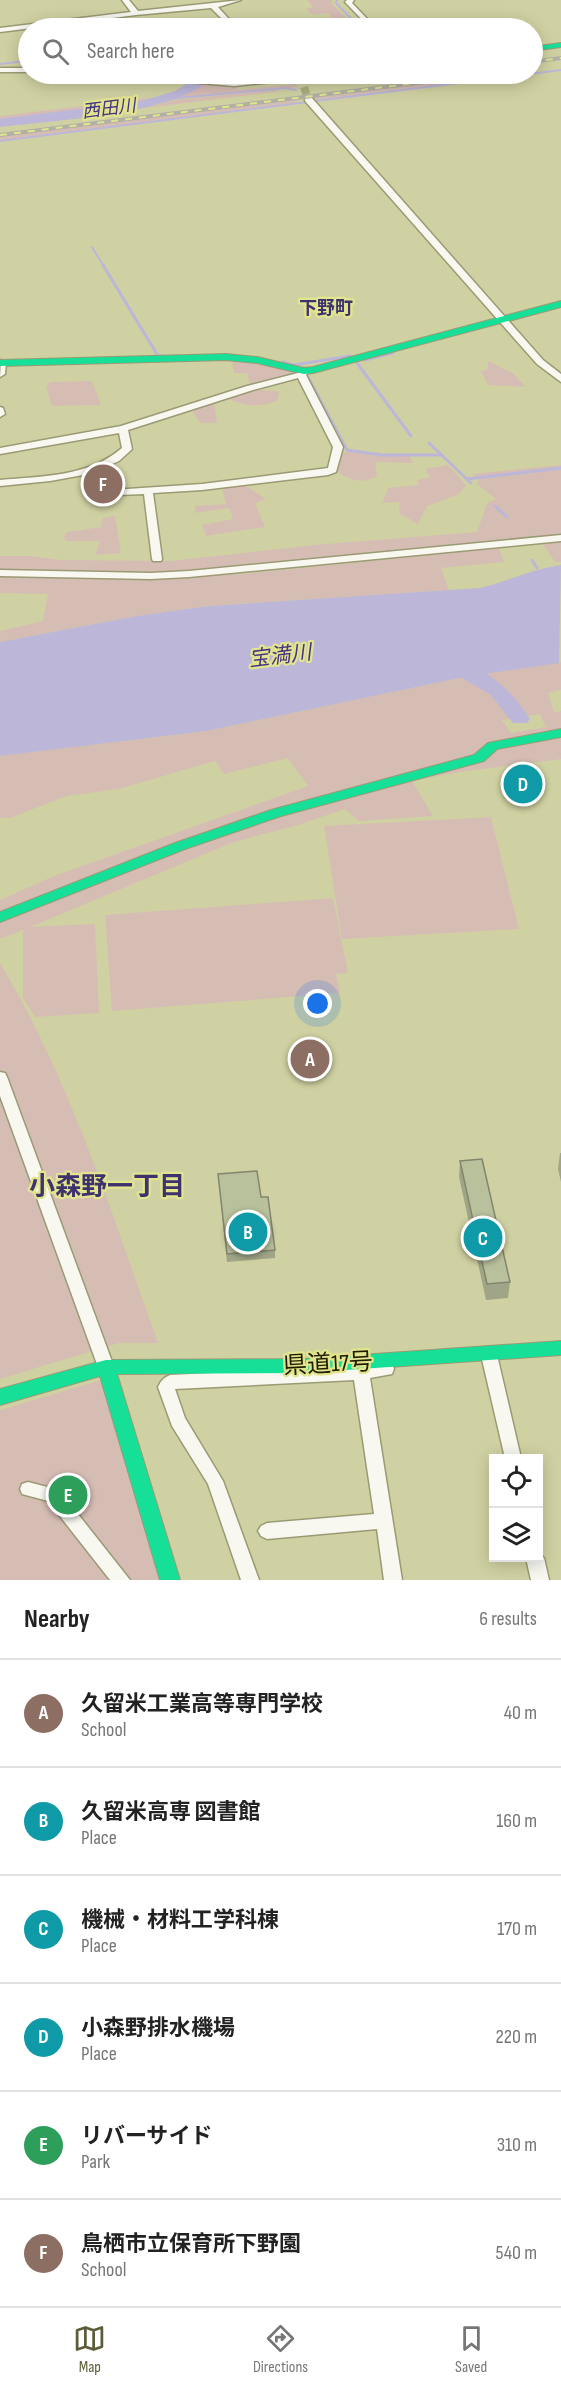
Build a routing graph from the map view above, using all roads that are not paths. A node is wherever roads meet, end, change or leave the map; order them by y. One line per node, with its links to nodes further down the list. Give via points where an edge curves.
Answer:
1 (125, 0): 5 (street)
2 (238, 0): 4 (street)
3 (351, 0): 8 (street, via 349,4)
4 (213, 6): 5 (street); 7 (street)
5 (136, 13): 6 (street)
6 (96, 18)
7 (224, 18)
8 (363, 18)
9 (18, 28): 10 (street)
10 (0, 30)
11 (561, 45): 12 (street)
12 (543, 47)
13 (0, 70): 14 (street)
14 (18, 70)
15 (301, 84): 16 (street)
16 (304, 87)
17 (310, 101): 19 (street)
18 (561, 304): 19 (street)
19 (502, 320): 21 (street); 22 (street)
20 (0, 366): 21 (street, via 226,357 257,360)
21 (303, 373): 23 (street); 28 (street, via 338,447 333,470)
22 (561, 380)
23 (123, 429): 25 (street); 26 (street, via 127,449 116,460)
24 (0, 439): 25 (street)
25 (4, 450)
26 (87, 472): 27 (street); 28 (street, via 93,494)
27 (0, 483)
28 (148, 490): 30 (street)
29 (561, 538): 31 (street, via 170,575)
30 (157, 559)
31 (0, 573)
32 (561, 732): 33 (street, via 493,746 479,758 276,813)
33 (0, 917)
34 (0, 1077): 38 (street)
35 (561, 1348): 36 (street, 県道17号)
36 (489, 1354): 37 (street, 県道17号); 41 (street)
37 (404, 1360): 38 (street, 県道17号, via 304,1366); 39 (street, via 399,1368)
38 (100, 1368): 40 (street, 県道17号); 47 (street)
39 (361, 1373): 43 (street); 48 (street, via 170,1382 166,1387 178,1420 215,1482)
40 (0, 1398)
41 (512, 1454)
42 (28, 1489): 46 (street, via 53,1495)
43 (384, 1521): 44 (street); 49 (street)
44 (267, 1531)
45 (536, 1562): 50 (street)
46 (121, 1580)
47 (170, 1580)
48 (250, 1580)
49 (393, 1580)
50 (540, 1580)

